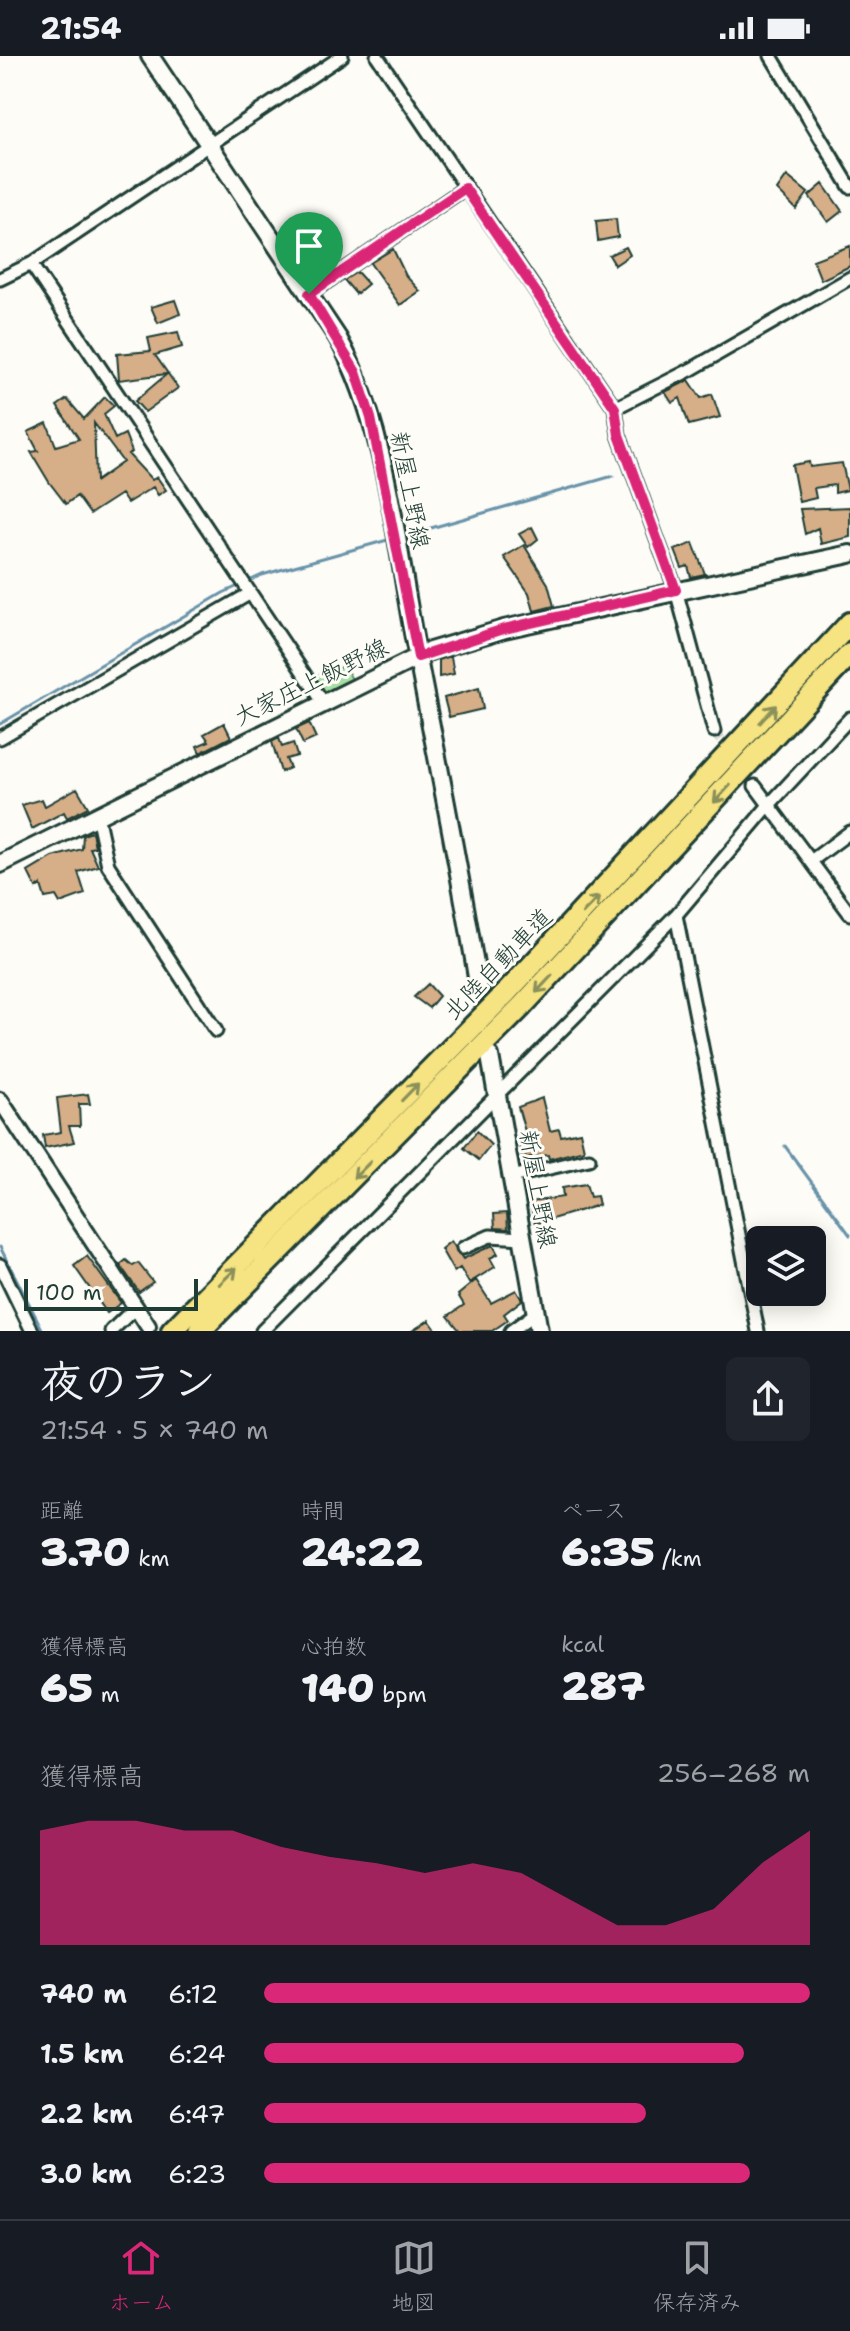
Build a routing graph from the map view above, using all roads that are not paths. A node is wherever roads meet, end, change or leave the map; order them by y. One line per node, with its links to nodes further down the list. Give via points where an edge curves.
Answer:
1 (150, 56): 5 (main road, 新屋上野線)
2 (342, 56): 5 (street)
3 (377, 56): 7 (street)
4 (771, 56): 6 (street)
5 (209, 145): 8 (street); 11 (main road, 新屋上野線)
6 (850, 187)
7 (465, 188): 11 (street); 12 (street)
8 (31, 264): 10 (street); 15 (street)
9 (850, 278): 12 (street)
10 (0, 279)
11 (309, 294): 18 (main road, 新屋上野線, via 356,372 371,418)
12 (615, 408): 14 (street, via 619,435)
13 (850, 554): 14 (main road, 大家庄上飯野線)
14 (676, 590): 18 (main road, 大家庄上飯野線, via 504,629); 21 (street)
15 (249, 594): 19 (street); 22 (street)
16 (850, 623): 46 (highway, 北陸自動車道, one-way to 16, via 518,981)
17 (850, 654): 47 (highway, 北陸自動車道, one-way to 47, via 533,995)
18 (418, 657): 19 (main road, 大家庄上飯野線); 31 (main road, 新屋上野線)
19 (323, 702): 25 (main road, 大家庄上飯野線)
20 (850, 718): 24 (street)
21 (714, 731)
22 (0, 738)
23 (755, 786): 24 (street)
24 (769, 805): 27 (street); 30 (street)
25 (97, 815): 28 (main road, 大家庄上飯野線); 32 (street, via 108,865)
26 (850, 832): 27 (street)
27 (811, 861): 29 (street)
28 (0, 864)
29 (850, 914)
30 (676, 915): 34 (street); 51 (street)
31 (479, 990)
32 (216, 1031)
33 (490, 1056): 34 (main road, 新屋上野線)
34 (496, 1095): 37 (main road, 新屋上野線); 48 (street)
35 (0, 1100): 41 (street)
36 (589, 1159): 37 (street)
37 (511, 1177): 38 (main road, 新屋上野線)
38 (522, 1238): 39 (street, via 490,1236); 42 (main road, 新屋上野線)
39 (463, 1248)
40 (0, 1265): 44 (street)
41 (136, 1307): 43 (street); 45 (street)
42 (536, 1313): 49 (street); 50 (main road, 新屋上野線)
43 (148, 1326)
44 (32, 1331)
45 (111, 1331)
46 (172, 1331)
47 (200, 1331)
48 (262, 1331)
49 (511, 1331)
50 (539, 1331)
51 (758, 1331)

